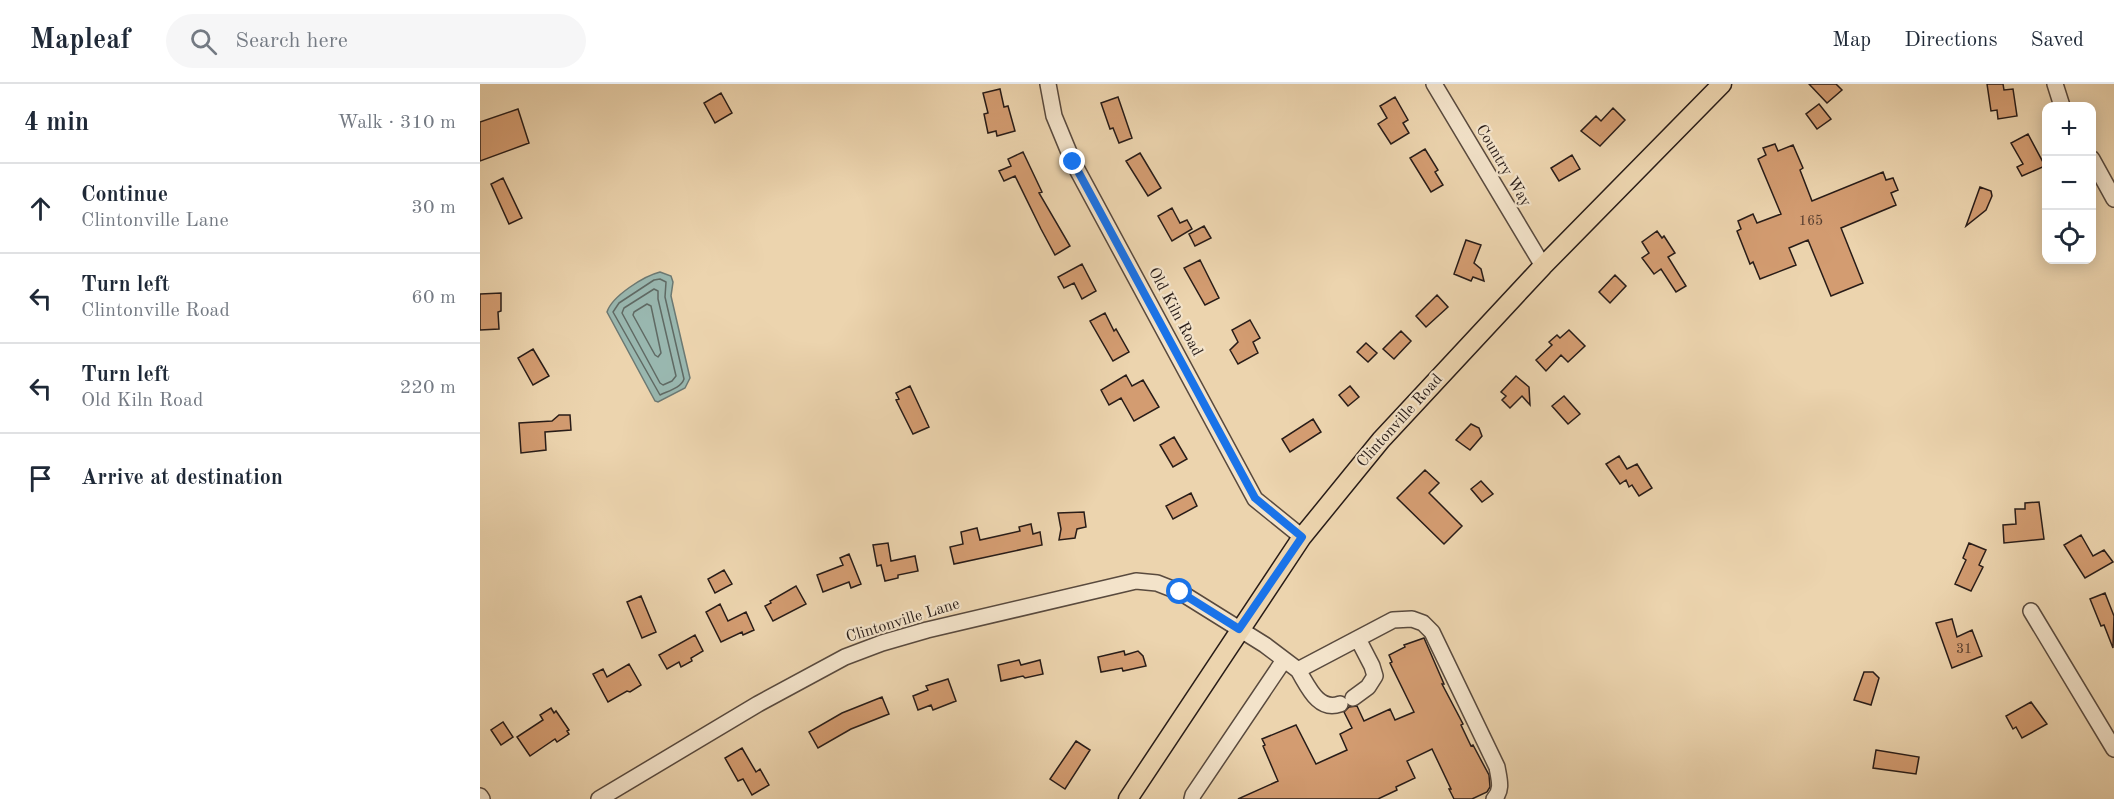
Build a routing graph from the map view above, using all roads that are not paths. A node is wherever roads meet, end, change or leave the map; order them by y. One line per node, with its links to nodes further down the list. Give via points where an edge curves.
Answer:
1 (1048, 84): 9 (street, Old Kiln Road, via 1054,116 1073,162 1255,498)
2 (1434, 84): 8 (street, Country Way)
3 (1722, 84): 8 (main road, Clintonville Road)
4 (2055, 84): 5 (street)
5 (2061, 102)
6 (2096, 168): 7 (street)
7 (2114, 199)
8 (1544, 266): 9 (main road, Clintonville Road, via 1381,440)
9 (1302, 537): 11 (main road, Clintonville Road)
10 (2031, 611): 15 (street)
11 (1239, 629): 13 (street, Clintonville Lane); 16 (street, Clintonville Lane, via 1180,592 1157,583 1136,581 927,630 846,657 809,676); 17 (main road, Clintonville Road)
12 (1358, 639): 14 (street); 14 (street, via 1374,676 1368,687 1347,701 1332,707 1323,704); 19 (street, via 1394,620 1412,619 1432,632 1497,767 1500,786)
13 (1284, 660): 14 (street, Clintonville Lane); 18 (street)
14 (1298, 669)
15 (2114, 749)
16 (599, 799)
17 (1128, 799)
18 (1192, 799)
19 (1494, 799)

